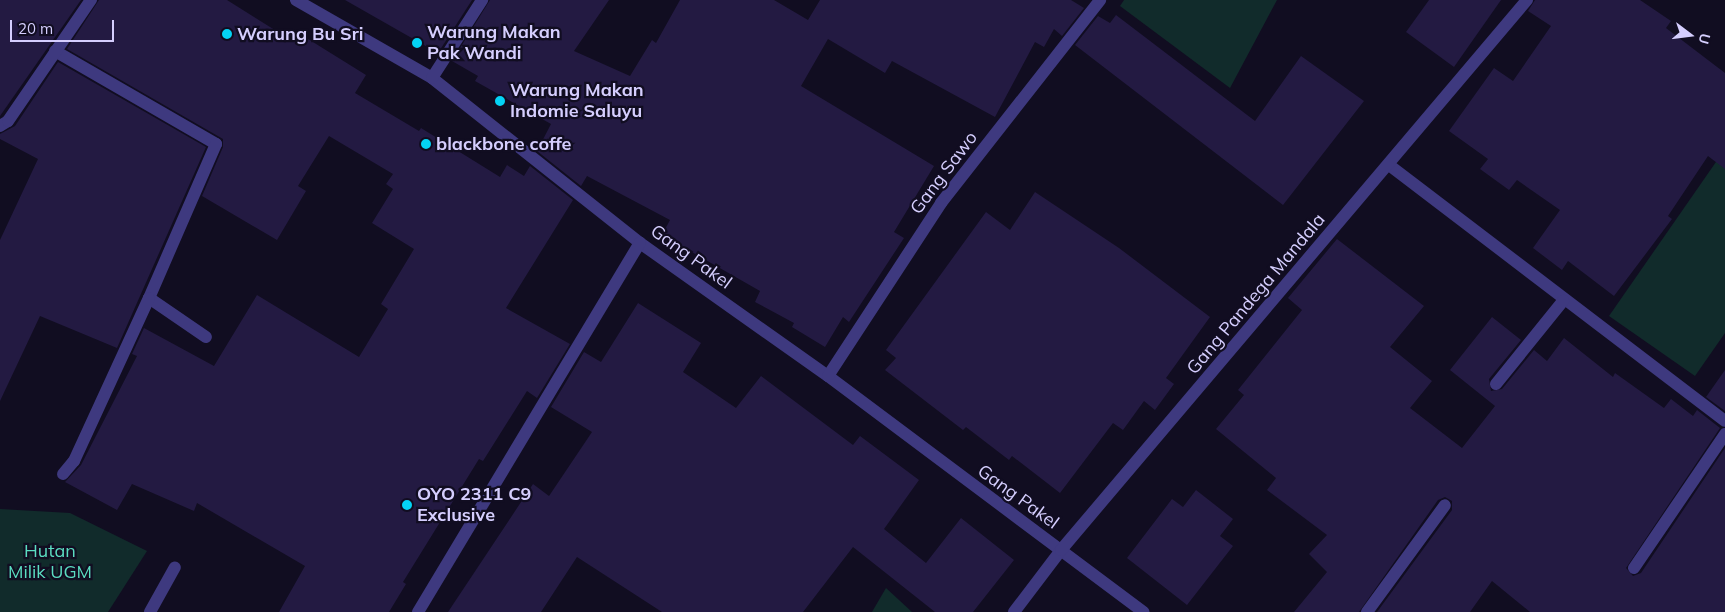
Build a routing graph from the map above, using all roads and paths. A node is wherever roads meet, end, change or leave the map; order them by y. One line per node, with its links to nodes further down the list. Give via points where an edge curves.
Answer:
1 (91, 0): 6 (street)
2 (296, 0): 7 (street, Gang Pakel)
3 (482, 0): 7 (street)
4 (1100, 0): 14 (street, Gang Sawo, via 941,203)
5 (1527, 0): 9 (street, Gang Pandega Mandala)
6 (55, 51): 8 (street, via 8,121); 11 (street, via 216,144)
7 (432, 78): 10 (street, Gang Pakel)
8 (0, 126)
9 (1389, 165): 12 (street); 20 (street, Gang Pandega Mandala)
10 (640, 243): 14 (street, Gang Pakel); 24 (street)
11 (149, 298): 13 (street); 18 (street, via 74,461)
12 (1563, 301): 15 (street); 16 (street)
13 (206, 337)
14 (828, 376): 20 (street, Gang Pakel)
15 (1496, 384)
16 (1725, 421)
17 (1725, 434): 22 (street)
18 (63, 474)
19 (1445, 506): 27 (street)
20 (1061, 550): 25 (street, Gang Pandega Mandala); 26 (street, Gang Pakel)
21 (175, 566): 23 (street)
22 (1634, 568)
23 (150, 612)
24 (418, 612)
25 (1014, 612)
26 (1144, 612)
27 (1367, 612)

